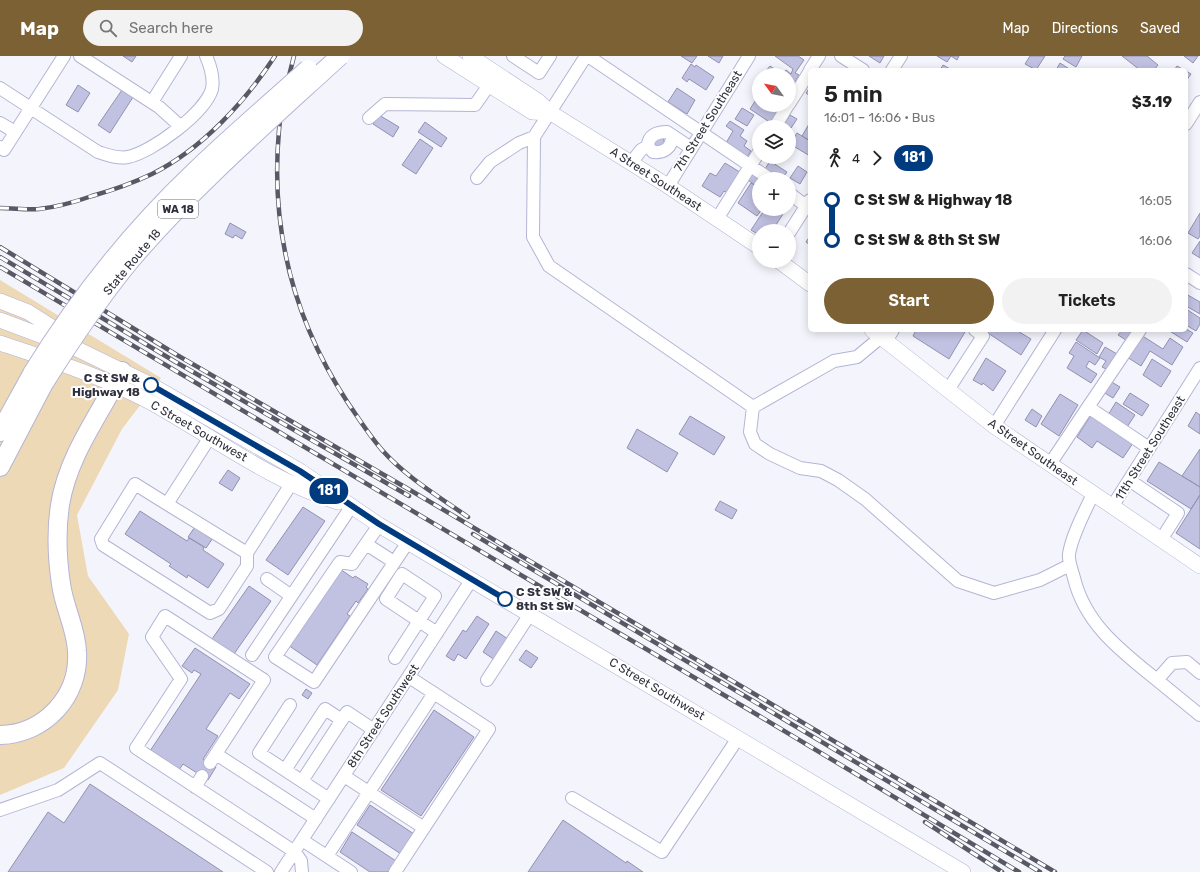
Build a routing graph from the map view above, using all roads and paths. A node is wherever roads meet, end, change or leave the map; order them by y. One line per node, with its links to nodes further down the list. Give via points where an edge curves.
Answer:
1 (64, 56): 26 (street)
2 (80, 56): 24 (street)
3 (181, 56): 24 (street)
4 (305, 56): 29 (highway, bridge, via 282,79)
5 (322, 56): 29 (highway, State Route 18 / WA 18, bridge)
6 (340, 56): 63 (highway, State Route 18 / WA 18, bridge, via 150,239)
7 (444, 56): 21 (main road, A Street Southeast)
8 (470, 56): 27 (main road, A Street Southeast, via 538,101)
9 (513, 56): 10 (street, via 540,73)
10 (550, 56)
11 (587, 56): 27 (street); 34 (street)
12 (749, 56): 34 (street, 7th Street Southeast)
13 (819, 56): 17 (street)
14 (841, 56): 18 (street)
15 (901, 56): 19 (street)
16 (207, 57): 32 (street, via 212,88 205,103)
17 (811, 68)
18 (860, 68)
19 (893, 68)
20 (808, 73): 23 (street)
21 (489, 85): 27 (main road, A Street Southeast, via 532,112); 28 (street, via 476,105 385,104)
22 (0, 88): 26 (street)
23 (796, 93)
24 (152, 102): 32 (street)
25 (1200, 102): 30 (street)
26 (30, 108): 32 (street, via 98,152 114,157 128,157 144,152); 33 (street)
27 (551, 113): 35 (street); 38 (main road, A Street Southeast)
28 (369, 118)
29 (249, 120): 63 (highway, State Route 18 / WA 18, bridge, via 178,187 125,245 71,313)
30 (1188, 121)
31 (0, 123): 33 (street)
32 (180, 126)
33 (15, 132): 36 (street, via 4,150)
34 (702, 132): 37 (street, 7th Street Southeast); 39 (street)
35 (534, 137): 41 (street, via 519,143 490,162); 66 (street, via 533,237 549,266)
36 (0, 147)
37 (691, 148): 38 (street, via 672,136 668,148 661,152 653,152 648,146 641,150); 42 (street, 7th Street Southeast)
38 (631, 163): 42 (main road, A Street Southeast)
39 (751, 165): 40 (street); 45 (street)
40 (760, 172)
41 (477, 178)
42 (668, 186): 45 (main road, A Street Southeast)
43 (796, 198): 44 (street)
44 (808, 207): 46 (street)
45 (717, 219): 47 (main road, A Street Southeast)
46 (796, 224)
47 (752, 242)
48 (788, 268): 50 (main road)
49 (1188, 275): 51 (street)
50 (808, 283)
51 (1200, 283)
52 (0, 301): 61 (main road, via 46,322)
53 (0, 320): 61 (main road, C Street Southwest)
54 (978, 332): 65 (street, via 983,336)
55 (1054, 332): 69 (street)
56 (1139, 332): 67 (street)
57 (883, 334): 65 (main road, A Street Southeast); 66 (street, via 857,357 834,362)
58 (0, 343): 60 (main road, C Street Southwest)
59 (0, 350): 60 (main road)
60 (21, 350): 64 (main road, C Street Southwest)
61 (101, 360): 64 (main road, C Street Southwest)
62 (1200, 368): 72 (street, 11th Street Southeast)
63 (38, 378): 68 (highway); 70 (highway, State Route 18 / WA 18); 74 (highway, State Route 18 / WA 18)
64 (119, 378): 71 (main road, C Street Southwest, via 152,403); 79 (main road, C Street Southwest, via 181,401 294,468); 105 (highway, via 81,445 69,473 60,505 57,548 61,585 77,652 74,680 61,705 43,722 26,731)
65 (948, 390): 69 (main road, A Street Southeast)
66 (753, 407): 87 (street, via 750,432 755,444 800,468 821,471 838,480 865,499 958,581 994,593 1040,580)
67 (1088, 407): 72 (street); 73 (street)
68 (0, 417)
69 (994, 426): 73 (main road, A Street Southeast)
70 (0, 432)
71 (210, 437): 76 (main road, C Street Southwest); 78 (street)
72 (1149, 448): 75 (street, 11th Street Southeast)
73 (1050, 464): 77 (main road, A Street Southeast)
74 (0, 466)
75 (1129, 480): 80 (street, 11th Street Southeast); 82 (street, via 1178,513)
76 (291, 484): 79 (main road, C Street Southwest); 85 (street)
77 (1093, 494): 80 (main road, A Street Southeast); 87 (street, via 1069,554)
78 (167, 504): 85 (street); 85 (street, via 135,484 103,536 103,545 210,613 219,609 247,566)
79 (351, 506): 81 (main road, C Street Southwest); 91 (street)
80 (1112, 507): 82 (main road, A Street Southeast)
81 (379, 524): 83 (main road, C Street Southwest); 84 (street)
82 (1161, 540): 88 (main road, A Street Southeast)
83 (408, 542): 86 (street); 90 (main road, C Street Southwest)
84 (366, 544): 86 (street); 86 (street, via 352,564 340,562 275,657 314,682)
85 (247, 553)
86 (394, 562)
87 (1070, 565): 99 (street, via 1077,590 1092,621 1116,647)
88 (1200, 566)
89 (267, 579): 91 (street)
90 (472, 579): 92 (main road, C Street Southwest); 93 (street, 8th Street Southwest)
91 (290, 595): 94 (street)
92 (530, 614): 98 (street); 106 (main road, C Street Southwest)
93 (437, 633): 95 (street, via 419,621); 97 (street, 8th Street Southwest)
94 (252, 655)
95 (395, 658)
96 (1200, 673): 99 (street, via 1187,662 1172,663)
97 (409, 677): 100 (street); 104 (street, 8th Street Southwest)
98 (487, 680)
99 (1157, 680): 102 (street)
100 (434, 693): 112 (street); 117 (street, via 488,729)
101 (290, 705): 107 (street, via 259,753)
102 (1200, 714)
103 (342, 720): 104 (street, via 347,712); 107 (street, via 325,709); 110 (street)
104 (374, 730): 109 (street, 8th Street Southwest)
105 (0, 735)
106 (738, 738): 113 (street, via 662,852); 126 (main road, C Street Southwest)
107 (285, 770): 110 (street)
108 (202, 776): 111 (street)
109 (344, 776): 112 (street); 114 (street, 8th Street Southwest)
110 (302, 781): 114 (street)
111 (195, 787): 116 (street, via 136,748 181,679 152,637 166,616 264,680 213,759); 119 (street)
112 (369, 792): 117 (street); 120 (street)
113 (572, 798)
114 (329, 799): 116 (street, 8th Street Southwest)
115 (0, 810): 121 (street, via 58,790 100,763)
116 (316, 819): 118 (street, 8th Street Southwest)
117 (424, 828): 125 (street)
118 (302, 840): 119 (street, 8th Street Southwest); 120 (street)
119 (294, 852): 122 (street, 8th Street Southwest); 123 (street, via 301,860)
120 (327, 856): 124 (street)
121 (267, 872)
122 (281, 872)
123 (302, 872)
124 (351, 872)
125 (395, 872)
126 (963, 872)

